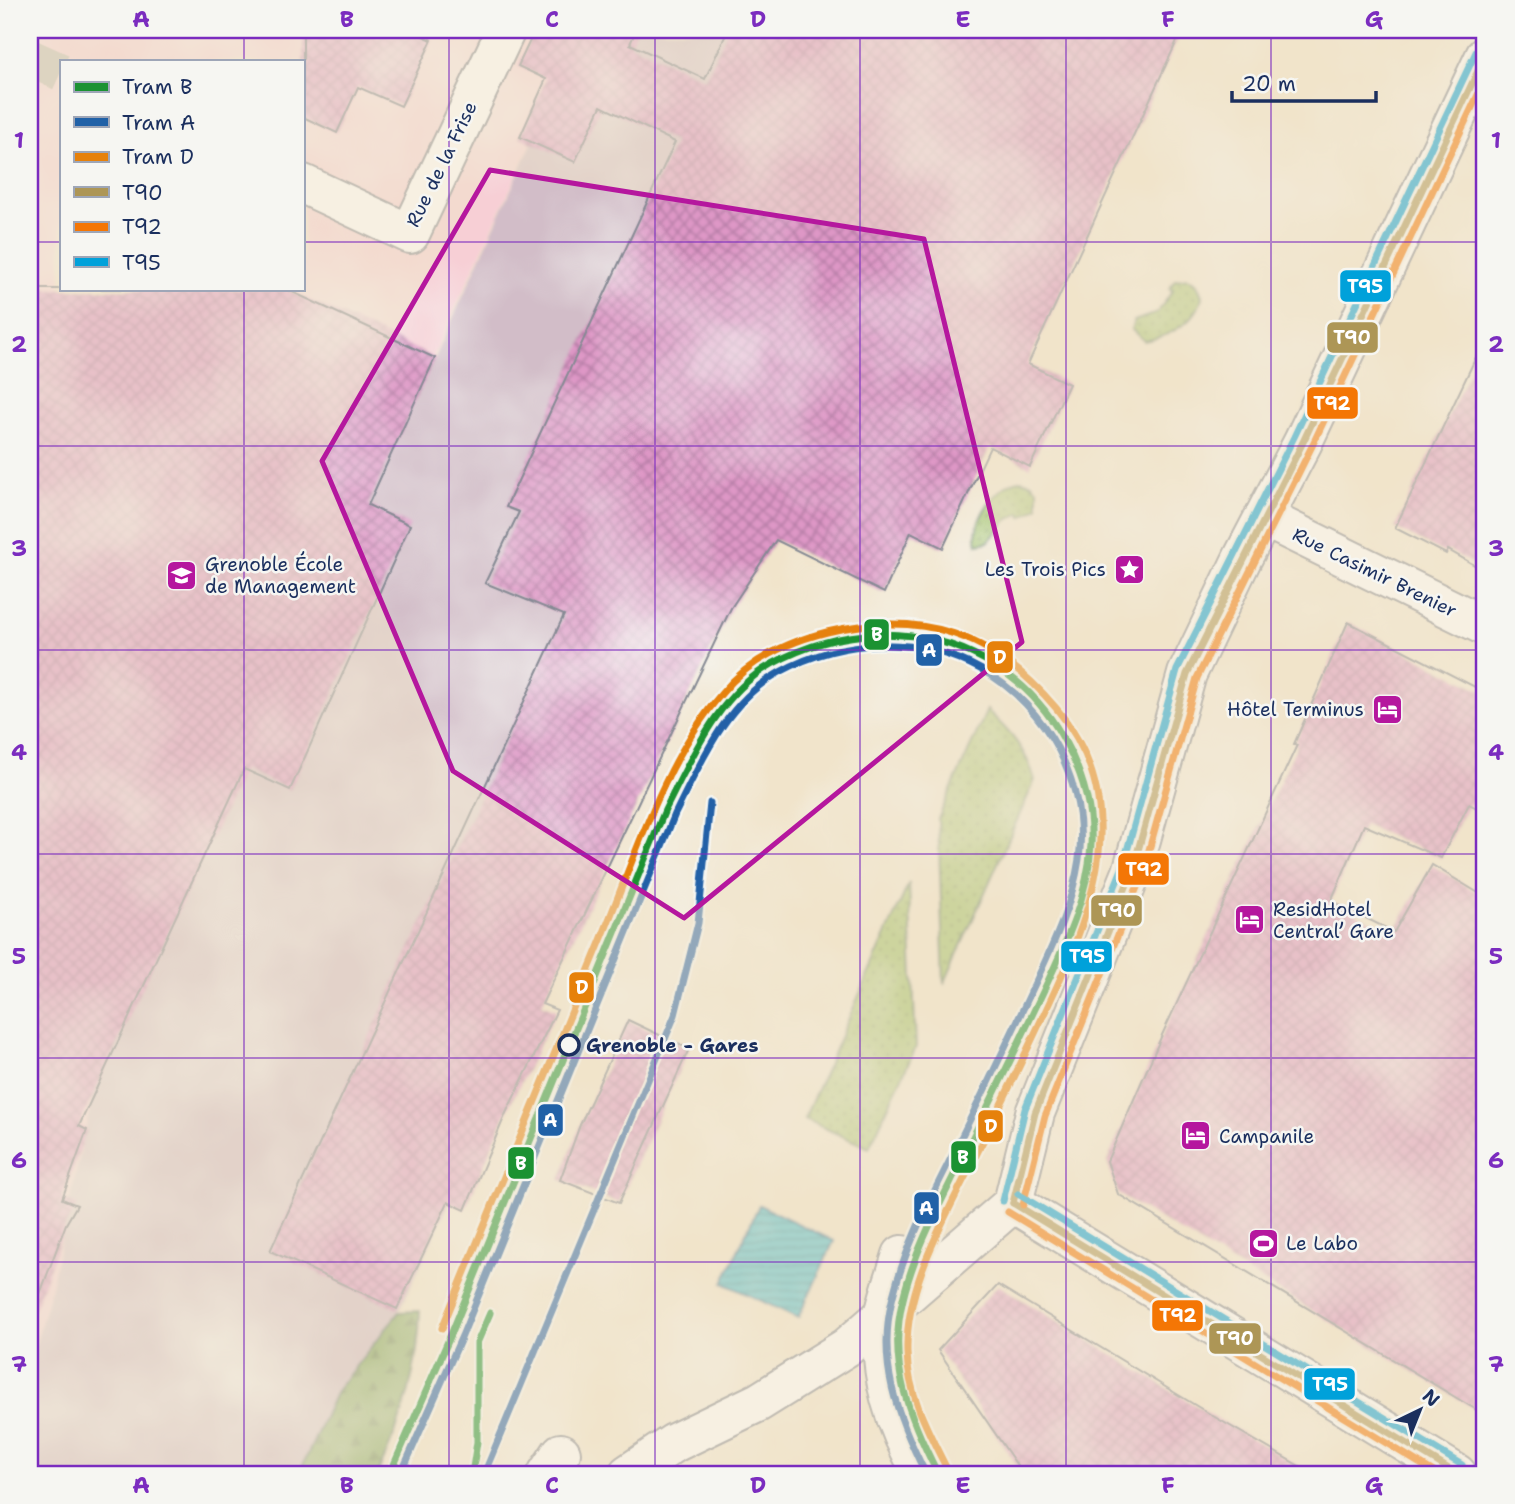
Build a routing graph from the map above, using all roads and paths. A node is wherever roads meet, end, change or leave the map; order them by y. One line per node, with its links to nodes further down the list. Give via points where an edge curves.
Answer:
1 (506, 30): 3 (street, Rue de la Frise, via 410,234)
2 (1485, 56): 4 (street)
3 (304, 184)
4 (1265, 518): 5 (street, Rue Casimir Brenier); 6 (street, via 1187,674 1132,872 1035,1113)
5 (1485, 626)
6 (1013, 1203): 8 (street); 11 (street)
7 (902, 1255): 8 (street)
8 (884, 1318): 9 (street, via 840,1352 759,1402 674,1443); 10 (street, via 886,1387 906,1448)
9 (628, 1474)
10 (923, 1474)
11 (1457, 1474)

